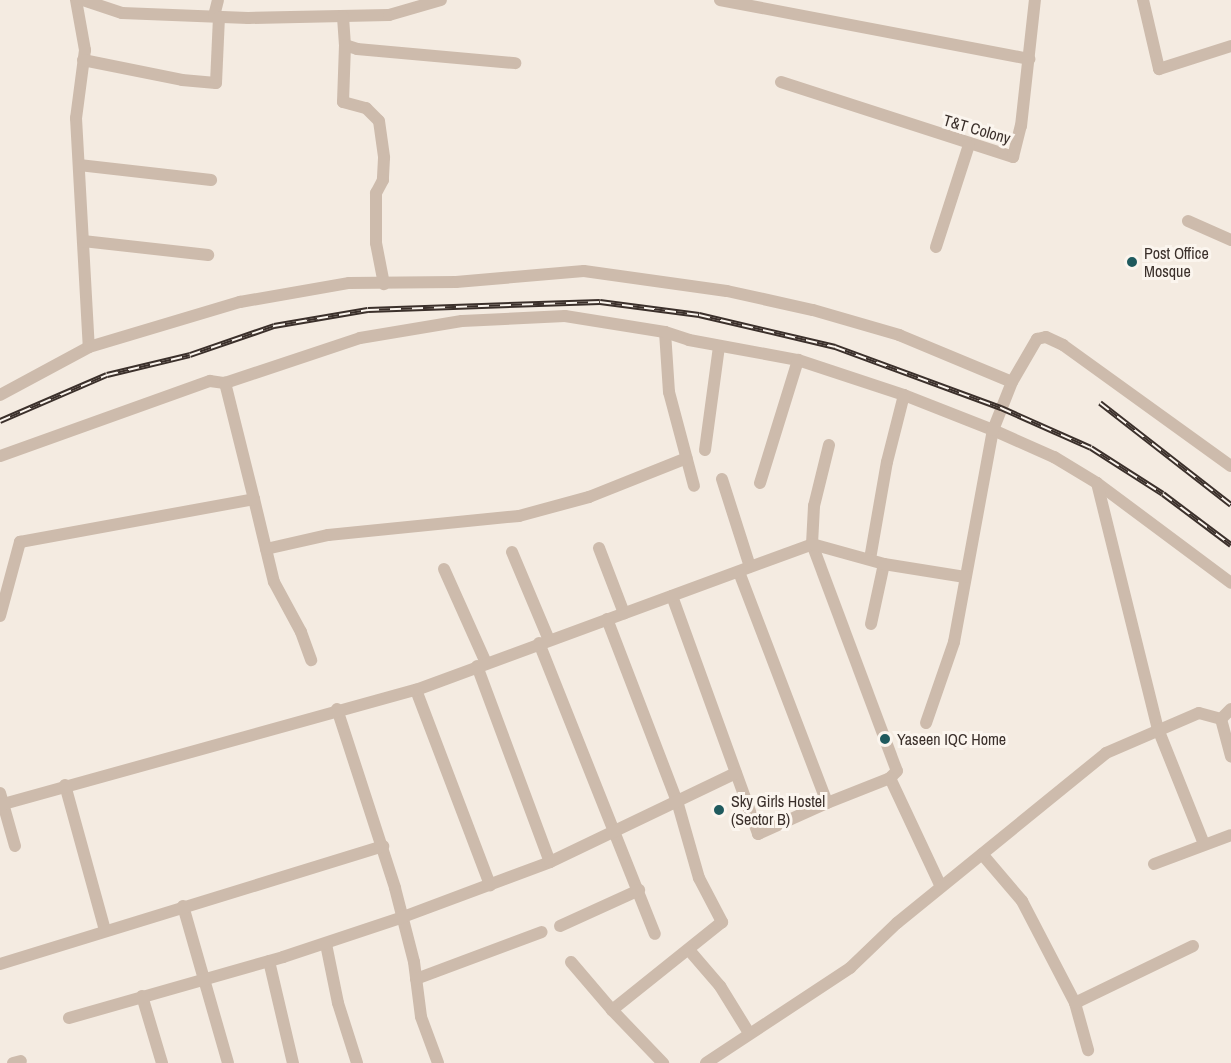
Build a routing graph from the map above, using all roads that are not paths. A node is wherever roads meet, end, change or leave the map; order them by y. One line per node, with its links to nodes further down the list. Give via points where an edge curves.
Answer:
1 (76, 0): 13 (street)
2 (83, 0): 8 (street, via 122,13)
3 (218, 0): 8 (street)
4 (440, 0): 9 (street, via 389,15)
5 (720, 0): 12 (street)
6 (1035, 0): 12 (street, T&T Colony)
7 (1143, 0): 11 (street, via 1159,69)
8 (217, 16): 9 (street); 13 (street, via 216,83)
9 (343, 17): 10 (street)
10 (345, 45): 14 (street); 24 (street, via 343,102 366,108 379,121 384,158 383,180 376,193 376,243)
11 (1231, 46)
12 (1029, 59): 16 (street, T&T Colony, via 1016,155 1010,157)
13 (83, 60): 17 (street, via 76,118)
14 (515, 63)
15 (781, 82): 16 (street, T&T Colony)
16 (969, 145): 22 (street)
17 (79, 165): 18 (street); 21 (street)
18 (211, 180)
19 (1188, 221): 20 (street)
20 (1231, 240)
21 (83, 241): 23 (street); 27 (street)
22 (936, 247)
23 (208, 255)
24 (384, 284): 27 (street, via 350,283 240,302); 29 (street, via 584,271 727,291 899,335)
25 (665, 332): 26 (street); 30 (street, via 565,316 462,321 360,338); 37 (street, via 669,392)
26 (719, 346): 28 (street); 35 (street)
27 (89, 347): 31 (street)
28 (798, 360): 32 (street); 40 (street)
29 (1012, 382): 33 (street); 38 (street, via 1028,347 1046,337 1083,358)
30 (225, 383): 36 (street, via 210,381); 43 (street)
31 (0, 395)
32 (904, 395): 33 (street); 48 (street, via 887,462)
33 (993, 430): 41 (street, via 1054,457); 52 (street)
34 (829, 445): 44 (street, via 814,506)
35 (705, 450)
36 (0, 456)
37 (687, 458): 42 (street); 46 (street, via 589,498 519,516 328,535)
38 (1231, 466)
39 (722, 479): 51 (street)
40 (760, 483)
41 (1097, 483): 53 (street); 67 (street)
42 (694, 486)
43 (254, 499): 46 (street); 56 (street, via 20,542)
44 (812, 544): 48 (street); 51 (street); 70 (street, via 897,771)
45 (599, 548): 55 (street)
46 (266, 549): 60 (street, via 274,582 301,632)
47 (512, 552): 59 (street)
48 (870, 559): 49 (street)
49 (884, 564): 52 (street); 58 (street)
50 (444, 569): 61 (street)
51 (744, 569): 54 (street); 74 (street)
52 (965, 577): 66 (street, via 954,642)
53 (1231, 583)
54 (672, 596): 55 (street); 69 (street)
55 (624, 613): 57 (street)
56 (0, 616)
57 (607, 619): 59 (street); 73 (street)
58 (871, 624)
59 (544, 641): 61 (street); 75 (street)
60 (310, 660)
61 (482, 664): 62 (street); 81 (street)
62 (416, 690): 63 (street); 83 (street)
63 (337, 709): 71 (street); 79 (street)
64 (1231, 709): 65 (street)
65 (1221, 719): 67 (street, via 1199,713); 68 (street)
66 (926, 723)
67 (1158, 729): 77 (street); 80 (street, via 1106,753)
68 (1231, 757)
69 (736, 773): 73 (street); 74 (street, via 758,834)
70 (891, 778): 74 (street); 84 (street)
71 (65, 785): 72 (street); 89 (street)
72 (1, 801): 78 (street)
73 (677, 801): 75 (street); 94 (street, via 699,878 722,922)
74 (827, 803)
75 (611, 830): 81 (street); 85 (street)
76 (1231, 836): 77 (street)
77 (1204, 844): 82 (street)
78 (15, 846)
79 (383, 846): 86 (street); 87 (street)
80 (982, 854): 84 (street); 101 (street, via 1022,901)
81 (550, 862): 83 (street)
82 (1155, 864)
83 (490, 885): 87 (street)
84 (941, 887): 104 (street, via 850,968)
85 (639, 890): 88 (street); 91 (street)
86 (183, 906): 89 (street); 98 (street)
87 (403, 917): 92 (street); 99 (street)
88 (560, 926)
89 (105, 930): 97 (street)
90 (542, 932): 99 (street)
91 (655, 934)
92 (326, 944): 95 (street); 109 (street, via 338,1003)
93 (1193, 946): 101 (street)
94 (689, 950): 102 (street); 104 (street, via 720,986)
95 (269, 961): 98 (street); 108 (street)
96 (571, 962): 102 (street)
97 (0, 964)
98 (202, 978): 100 (street); 107 (street)
99 (416, 980): 110 (street, via 421,1017)
100 (142, 996): 103 (street); 106 (street)
101 (1075, 1003): 105 (street)
102 (612, 1010): 111 (street)
103 (69, 1018)
104 (749, 1033): 112 (street)
105 (1088, 1050)
106 (162, 1063)
107 (228, 1063)
108 (293, 1063)
109 (357, 1063)
110 (438, 1063)
111 (663, 1063)
112 (706, 1063)

